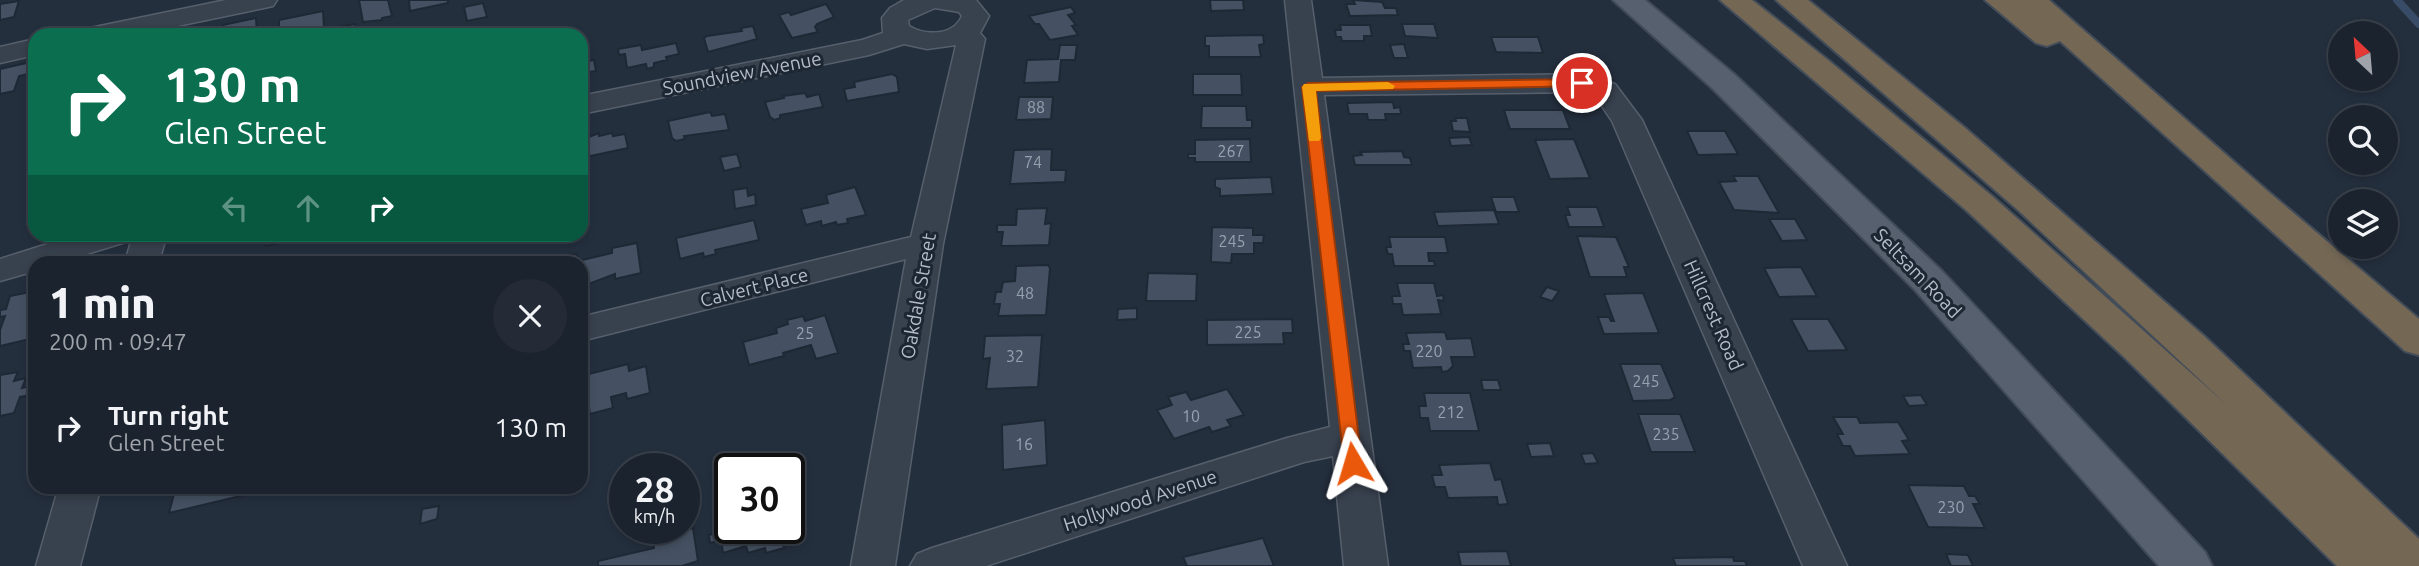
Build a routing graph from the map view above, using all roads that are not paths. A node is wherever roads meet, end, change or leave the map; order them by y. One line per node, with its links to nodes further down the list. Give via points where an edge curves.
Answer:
1 (264, 0): 8 (street)
2 (1298, 0): 13 (street)
3 (1627, 0): 30 (main road, Seltsam Road, via 1723,81 1928,280)
4 (1734, 0): 31 (highway, via 1876,113 2062,275)
5 (1790, 0): 32 (highway, via 2096,263 2284,435)
6 (1999, 0): 15 (highway)
7 (2032, 0): 15 (highway)
8 (129, 28)
9 (961, 34): 10 (street, Soundview Avenue, via 924,40); 10 (street, via 974,22 974,11 959,2 935,0 901,11 893,24); 17 (street, Oakdale Street, via 971,39)
10 (902, 35): 14 (street, Soundview Avenue, via 869,47)
11 (28, 48): 12 (street)
12 (0, 54)
13 (1308, 87): 23 (street); 29 (street, Hillcrest Road, via 1582,83 1605,90 1627,120)
14 (588, 104)
15 (2258, 202): 22 (highway)
16 (91, 242): 18 (street)
17 (926, 244): 21 (street, Calvert Place); 26 (street, Oakdale Street)
18 (46, 256)
19 (28, 261): 20 (street)
20 (0, 270)
21 (588, 327)
22 (2419, 341)
23 (1349, 437): 27 (street, Hollywood Avenue); 28 (street)
24 (78, 494): 25 (street)
25 (58, 566)
26 (873, 566)
27 (932, 566)
28 (1366, 566)
29 (1825, 566)
30 (2188, 566)
31 (2368, 566)
32 (2416, 566)

